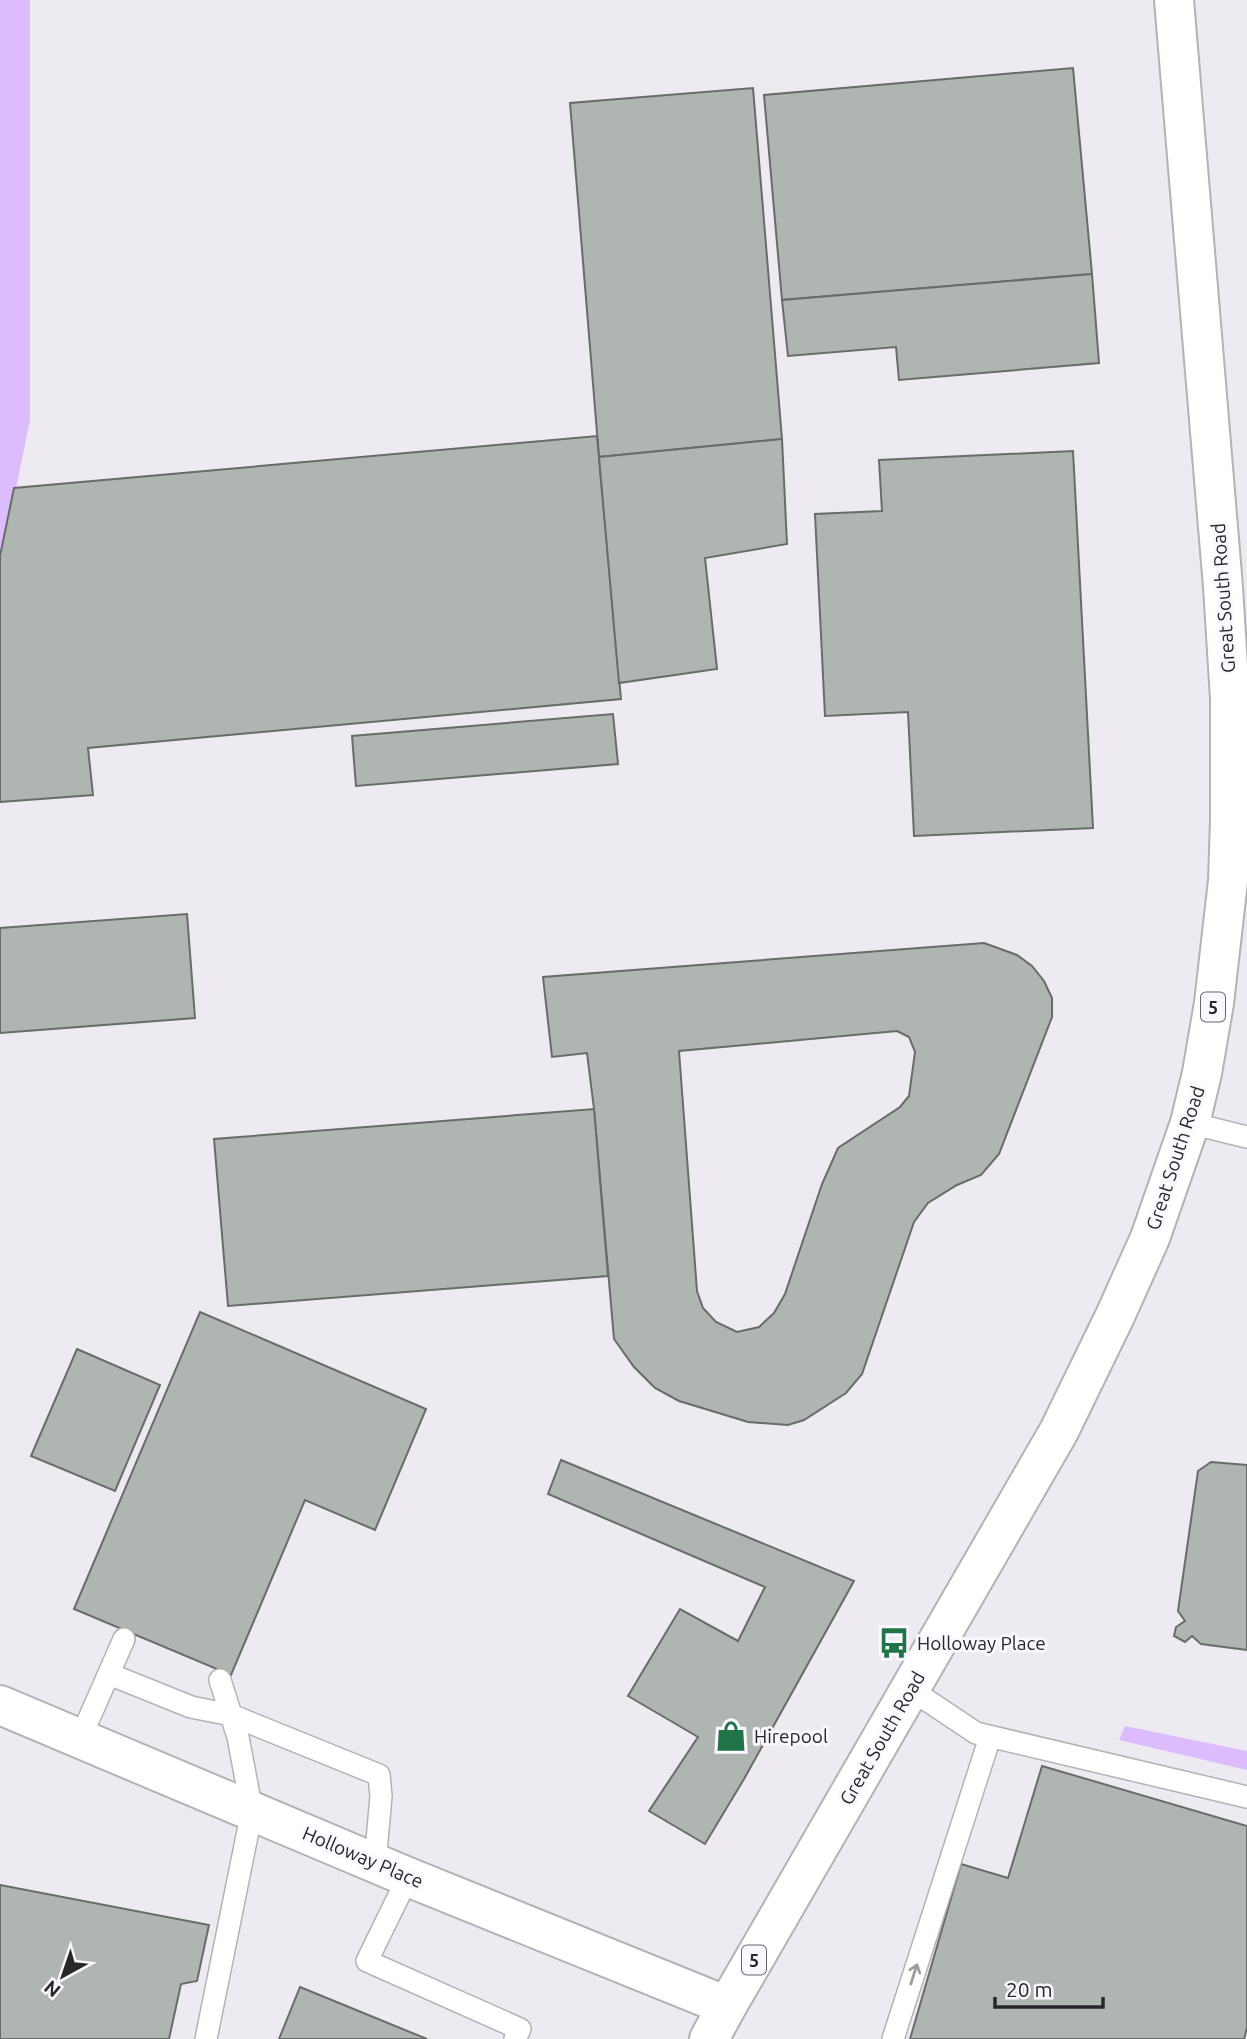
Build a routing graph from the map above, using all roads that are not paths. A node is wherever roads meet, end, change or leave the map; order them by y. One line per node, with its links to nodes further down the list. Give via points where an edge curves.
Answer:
1 (1174, 0): 2 (main road, Great South Road / 5, via 1230,699 1228,881 1214,1003)
2 (1190, 1123): 3 (lane); 7 (main road, Great South Road / 5, via 1150,1238 1070,1408)
3 (1247, 1137)
4 (124, 1639): 5 (lane)
5 (109, 1674): 9 (lane, via 191,1707); 11 (lane)
6 (219, 1680): 9 (lane)
7 (910, 1689): 10 (lane, via 975,1733); 15 (main road, Great South Road / 5)
8 (0, 1705): 11 (main road, Holloway Place)
9 (231, 1715): 13 (lane); 14 (lane, via 379,1775)
10 (990, 1737): 12 (lane); 19 (lane, one-way to 10)
11 (80, 1739): 13 (main road, Holloway Place)
12 (1247, 1797)
13 (252, 1811): 14 (main road, Holloway Place); 16 (lane)
14 (391, 1870): 15 (main road, Holloway Place); 17 (lane, via 367,1961 520,2029)
15 (726, 2006): 18 (main road, Great South Road / 5)
16 (206, 2039)
17 (515, 2039)
18 (709, 2039)
19 (894, 2039)

